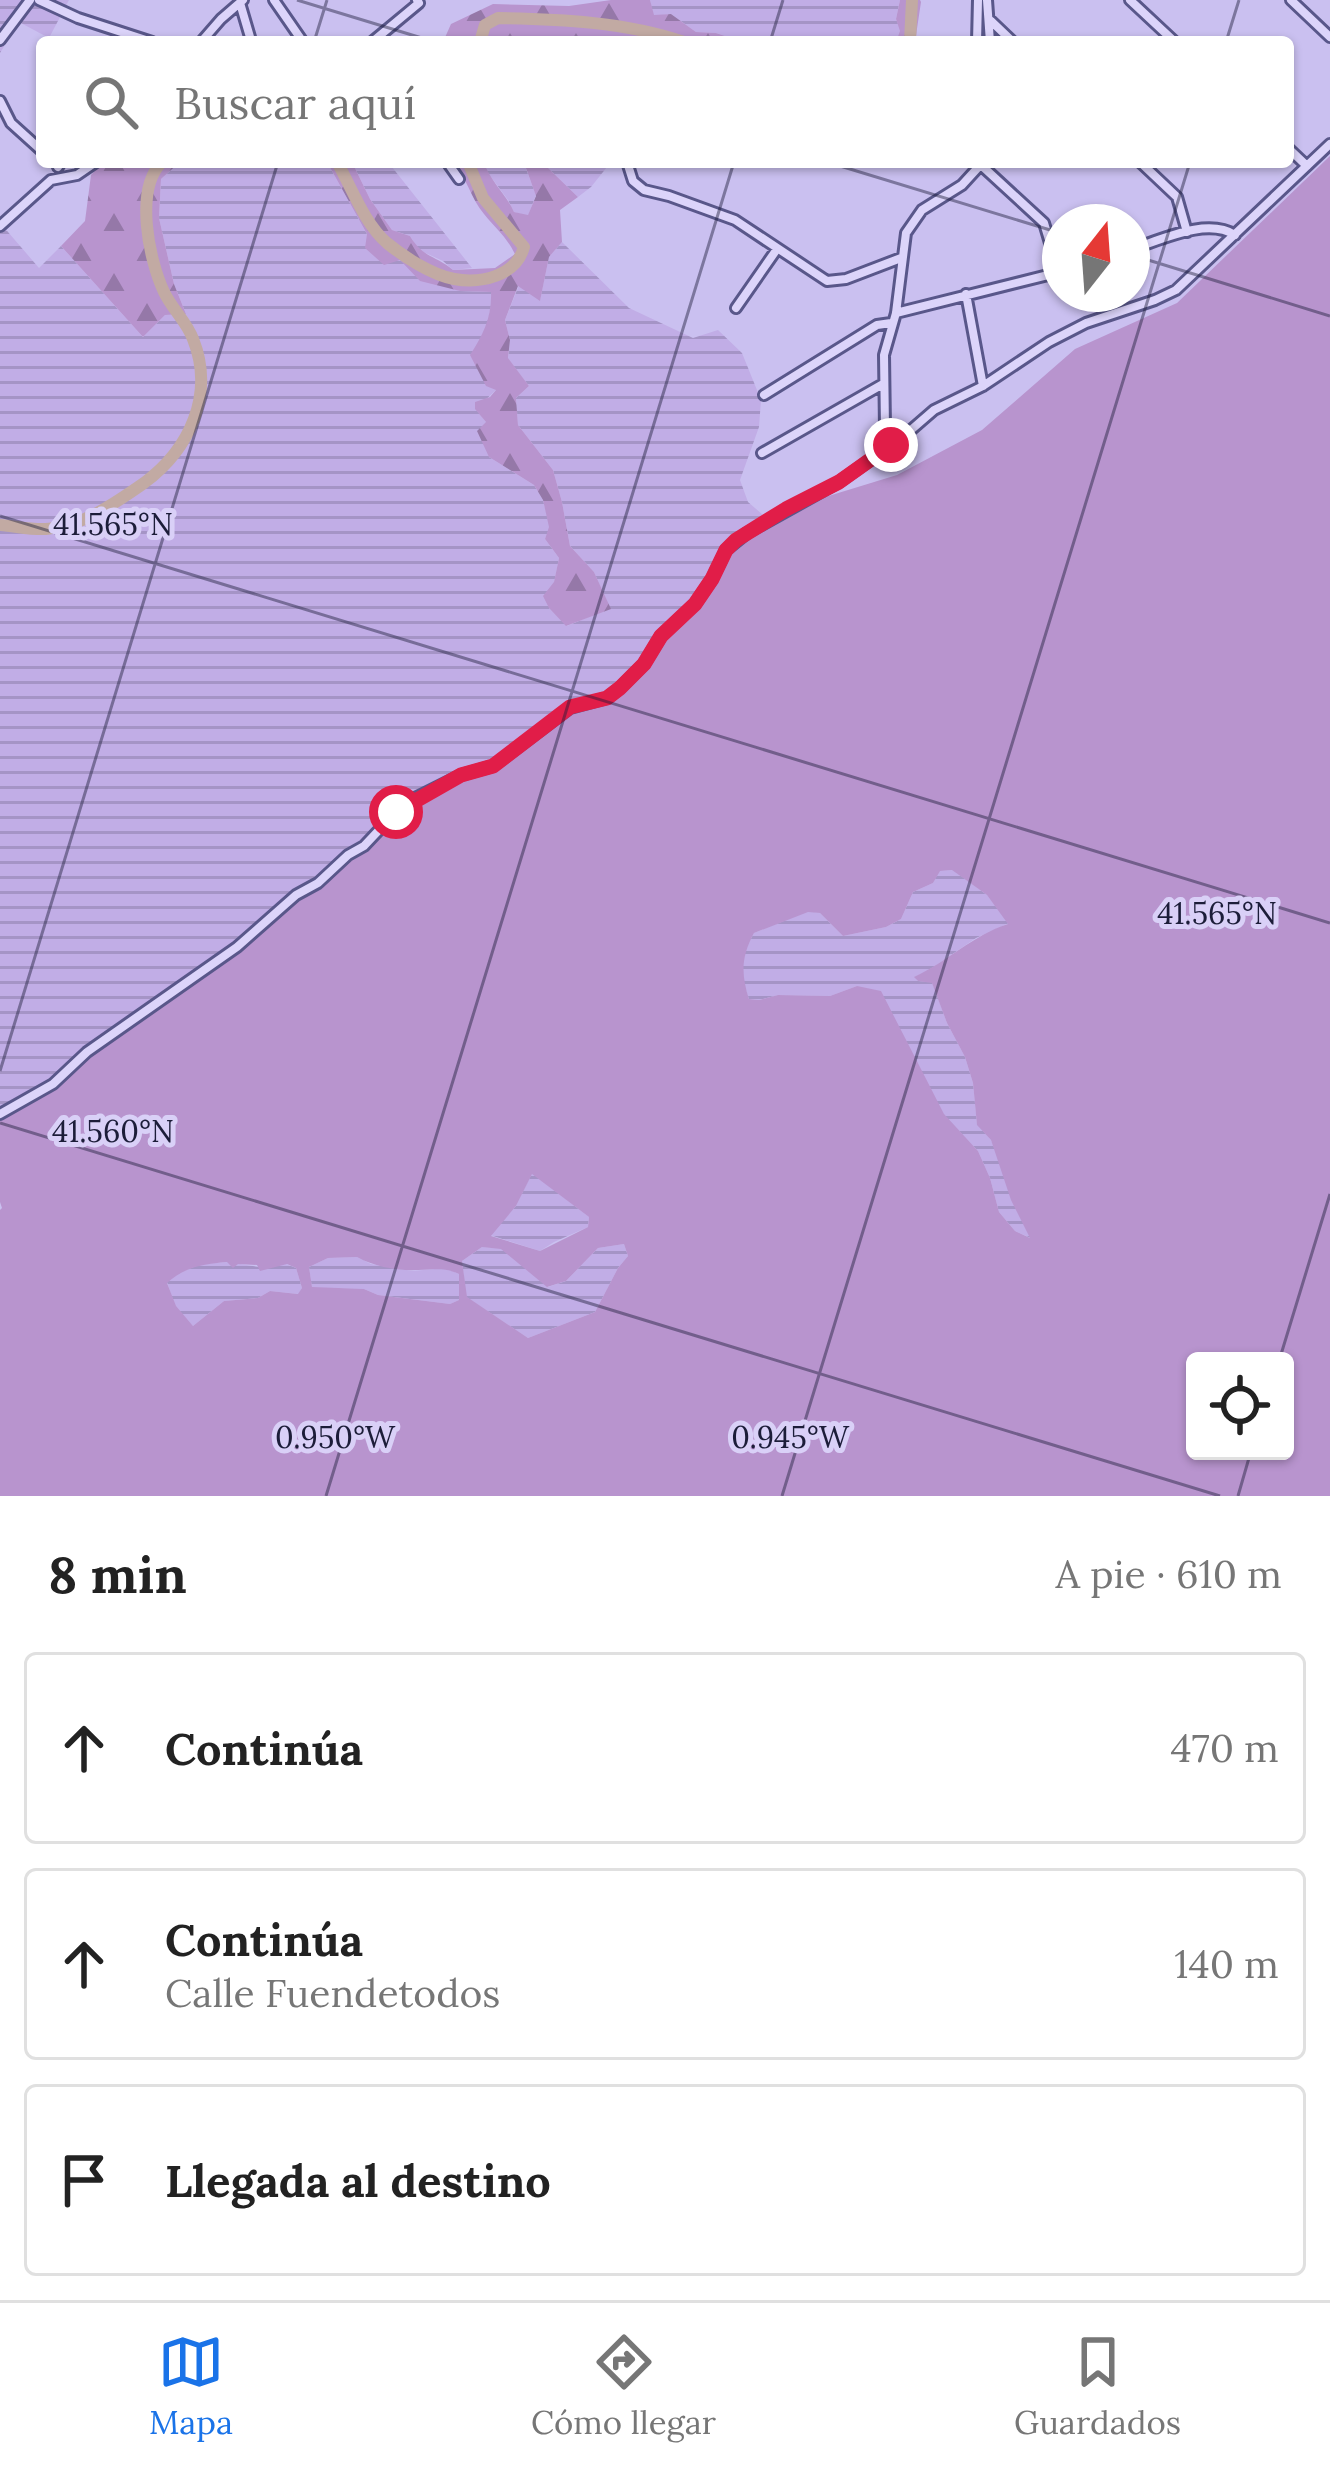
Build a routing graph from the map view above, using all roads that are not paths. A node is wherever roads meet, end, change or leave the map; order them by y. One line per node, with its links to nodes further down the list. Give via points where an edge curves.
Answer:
1 (34, 0): 9 (street); 16 (street)
2 (274, 0): 12 (street)
3 (417, 0): 13 (street)
4 (982, 0): 8 (street); 14 (street)
5 (1130, 0): 15 (street)
6 (1291, 0): 17 (street)
7 (242, 2): 10 (street); 11 (street)
8 (992, 31)
9 (134, 36)
10 (206, 36)
11 (250, 36)
12 (299, 36)
13 (379, 36)
14 (978, 36)
15 (1169, 36)
16 (1, 37)
17 (1330, 37)
18 (0, 101): 20 (street)
19 (1330, 144): 22 (street)
20 (36, 146)
21 (1294, 154): 22 (street)
22 (1307, 166): 35 (street)
23 (57, 168): 33 (street)
24 (60, 168): 25 (street, via 77,175)
25 (87, 168)
26 (451, 168): 31 (street)
27 (630, 168): 37 (street, via 644,190 735,220)
28 (977, 168): 38 (street, via 917,215)
29 (987, 168): 32 (street)
30 (1146, 168): 34 (street, via 1177,197)
31 (459, 179)
32 (1042, 221)
33 (0, 226)
34 (1187, 232): 35 (street); 36 (street)
35 (1235, 235): 44 (street, via 1176,290 1086,323)
36 (1150, 243)
37 (777, 250): 38 (street, via 826,281); 41 (street)
38 (901, 258): 42 (street)
39 (1042, 277): 40 (street)
40 (966, 294): 42 (street); 44 (street)
41 (736, 308)
42 (894, 318): 43 (street); 45 (street)
43 (883, 384): 46 (street); 47 (street)
44 (982, 386): 46 (street)
45 (764, 395)
46 (891, 445): 48 (street, via 726,550 695,604 607,698 570,707 493,766 416,798 237,947 53,1084)
47 (762, 453)
48 (0, 1114)

